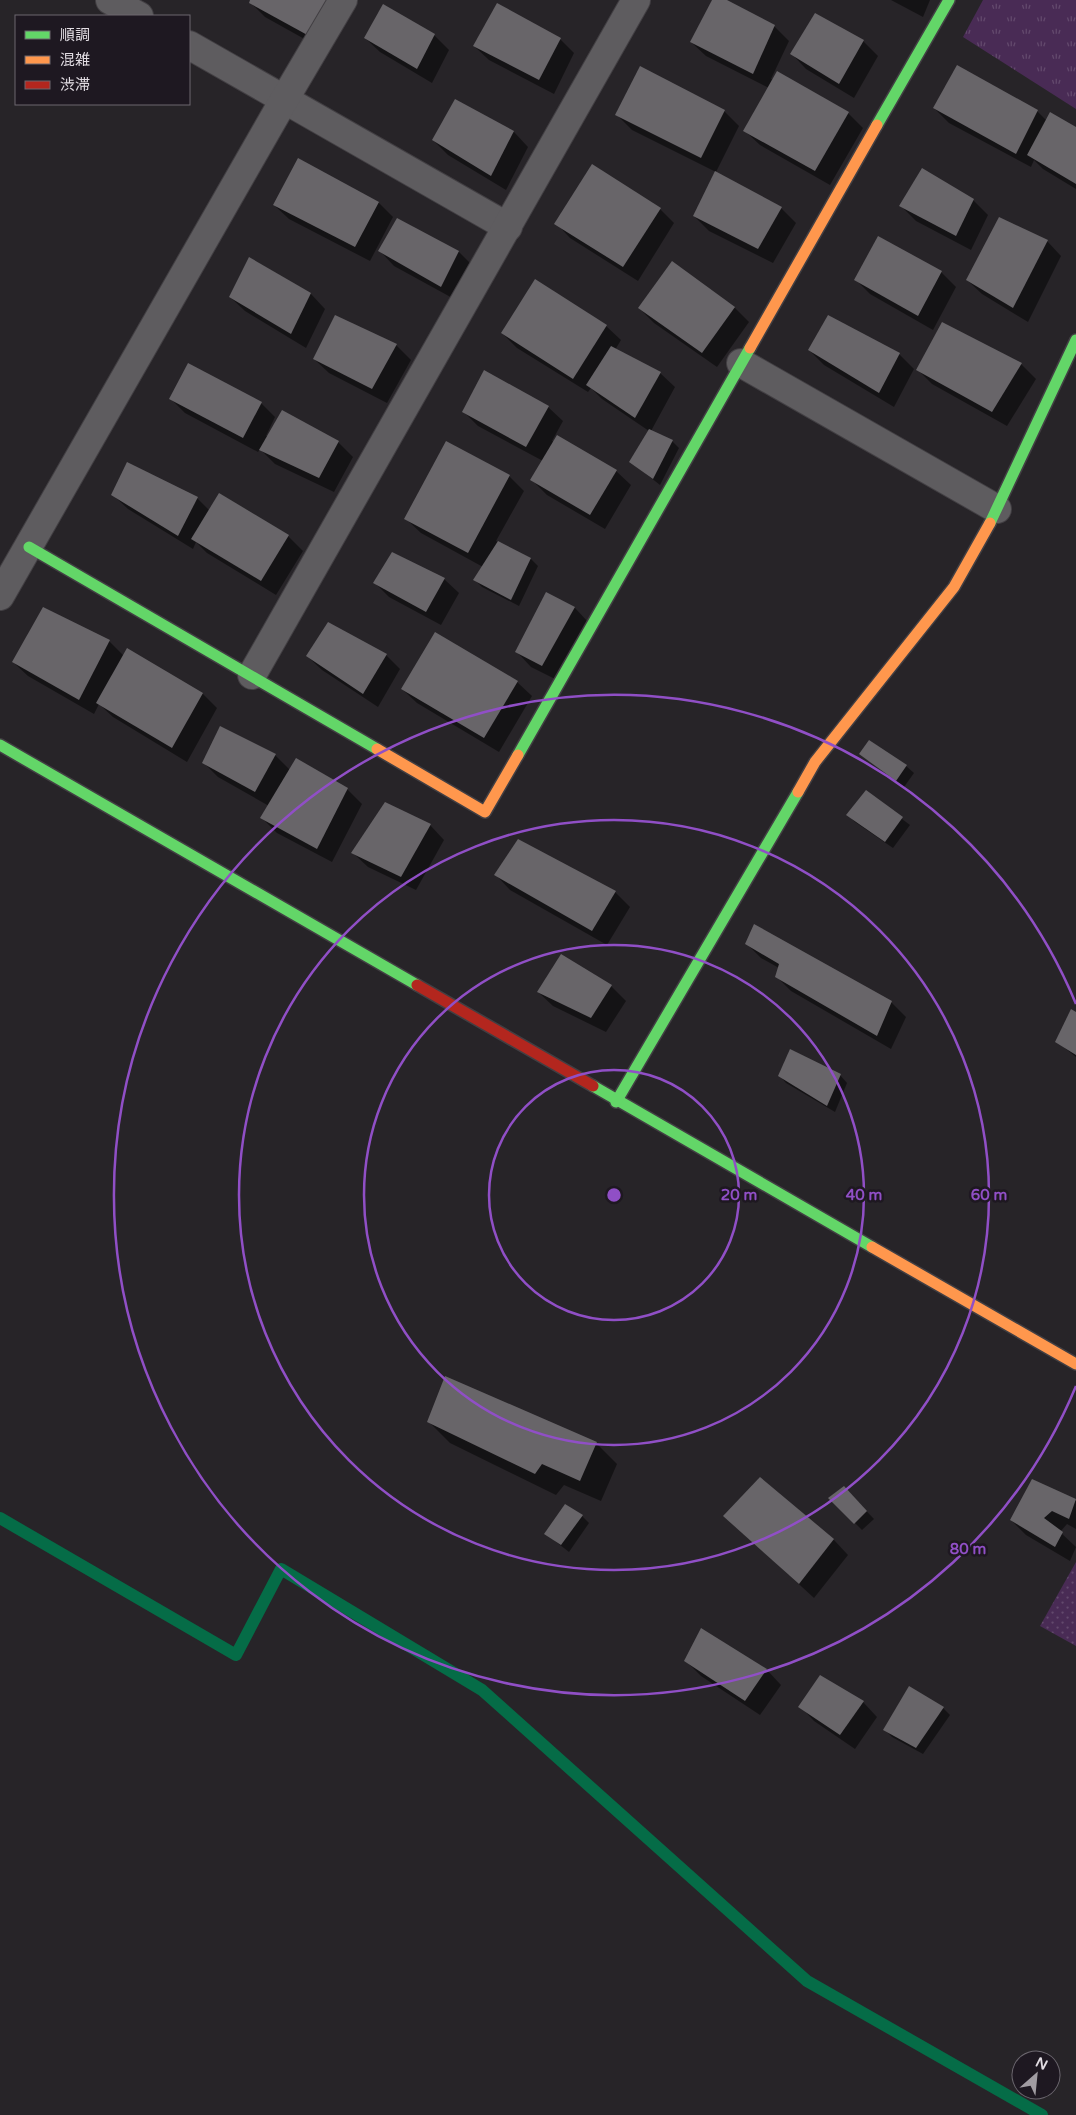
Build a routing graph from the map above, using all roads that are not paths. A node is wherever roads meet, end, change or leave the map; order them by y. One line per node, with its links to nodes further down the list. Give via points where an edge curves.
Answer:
1 (110, 0): 5 (street)
2 (343, 0): 7 (street)
3 (636, 0): 8 (street)
4 (949, 0): 10 (street)
5 (137, 15)
6 (190, 46): 7 (street)
7 (284, 100): 8 (street); 12 (street)
8 (508, 226): 14 (street)
9 (1076, 340): 11 (street)
10 (741, 363): 11 (street); 14 (street, via 485,812)
11 (997, 509): 16 (street, via 954,587 816,762)
12 (30, 547): 13 (street); 14 (street)
13 (0, 596)
14 (252, 675)
15 (0, 746): 16 (street)
16 (616, 1102): 17 (street)
17 (1076, 1364)

